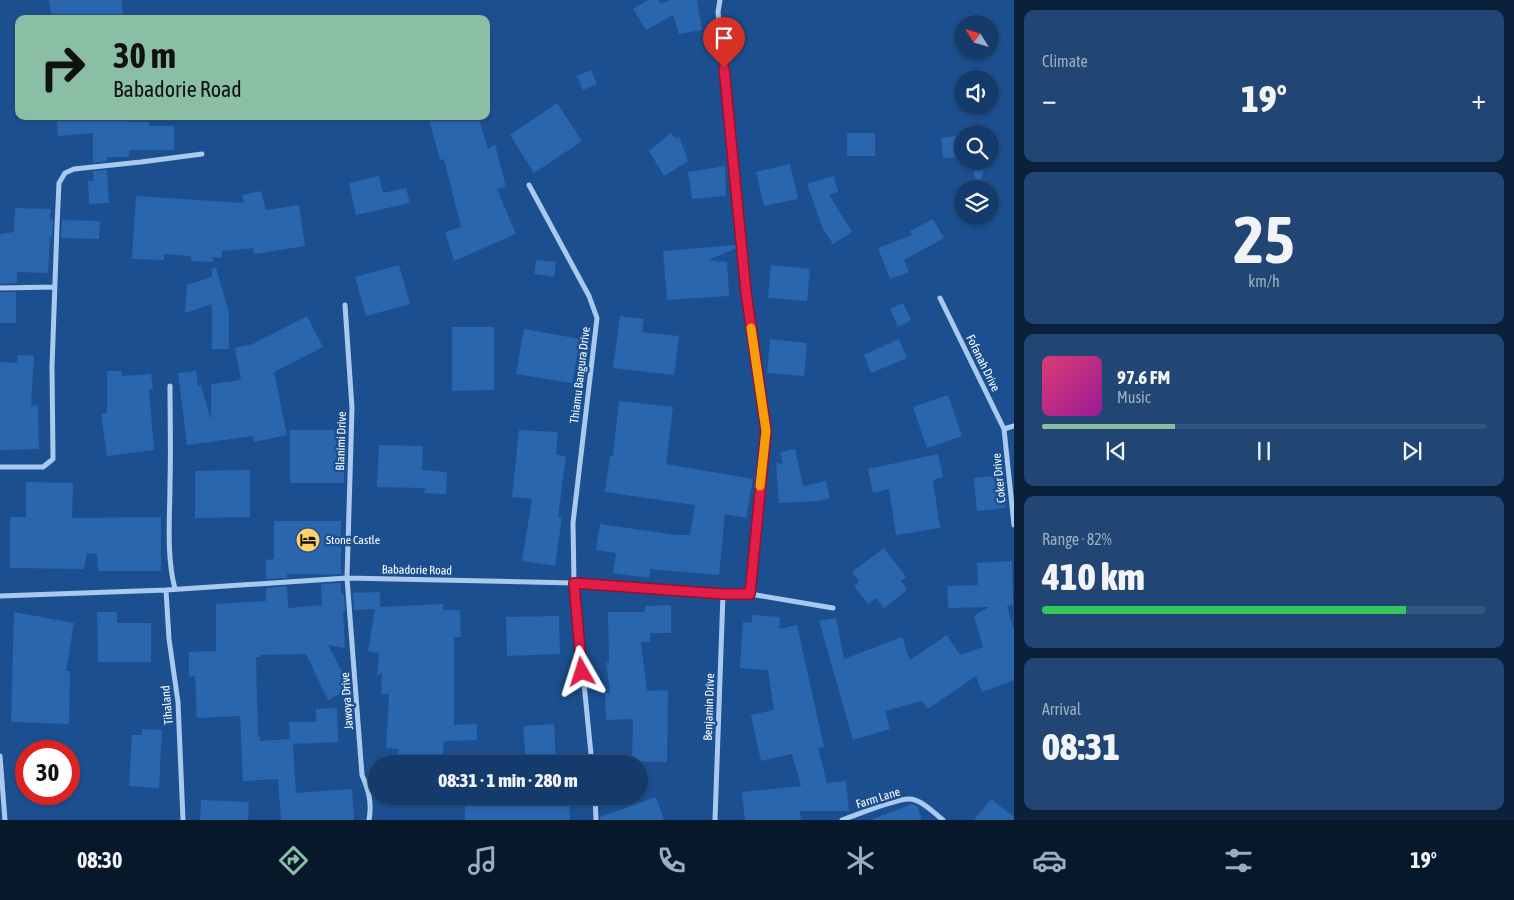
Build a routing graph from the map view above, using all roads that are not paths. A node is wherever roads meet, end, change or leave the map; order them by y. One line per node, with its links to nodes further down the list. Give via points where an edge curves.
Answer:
1 (720, 0): 18 (street, via 718,12 746,292 766,431)
2 (202, 154): 5 (street, via 74,169 65,173 59,183)
3 (529, 185): 14 (street, Thiamu Bangura Drive, via 589,296 597,318 573,523)
4 (0, 288): 5 (street)
5 (56, 288): 11 (street, via 52,367 53,459 43,467)
6 (940, 298): 10 (street, Fofanah Drive)
7 (345, 305): 13 (street, Blanimi Drive, via 352,408)
8 (170, 386): 15 (street, via 168,542)
9 (1014, 426): 10 (street)
10 (1004, 428): 12 (street, Coker Drive)
11 (0, 467)
12 (1014, 525)
13 (347, 578): 14 (street, Babadorie Road); 15 (street, Babadorie Road); 26 (street, Jawoya Drive, via 362,775 371,808)
14 (574, 583): 17 (street, Babadorie Road); 21 (street, Thiamu Bangura Drive)
15 (175, 589): 16 (street, Babadorie Road)
16 (166, 590): 19 (street, Babadorie Road); 25 (street, Tihaland, via 178,702)
17 (723, 594): 18 (street, Babadorie Road); 28 (street, Benjamin Drive)
18 (750, 594): 20 (street, Babadorie Road)
19 (0, 596)
20 (833, 608)
21 (591, 755)
22 (0, 756): 24 (street)
23 (595, 805): 27 (street)
24 (5, 820)
25 (183, 820)
26 (369, 820)
27 (596, 820)
28 (715, 820)
29 (842, 820): 30 (street, Farm Lane, via 911,799)
30 (943, 820)

